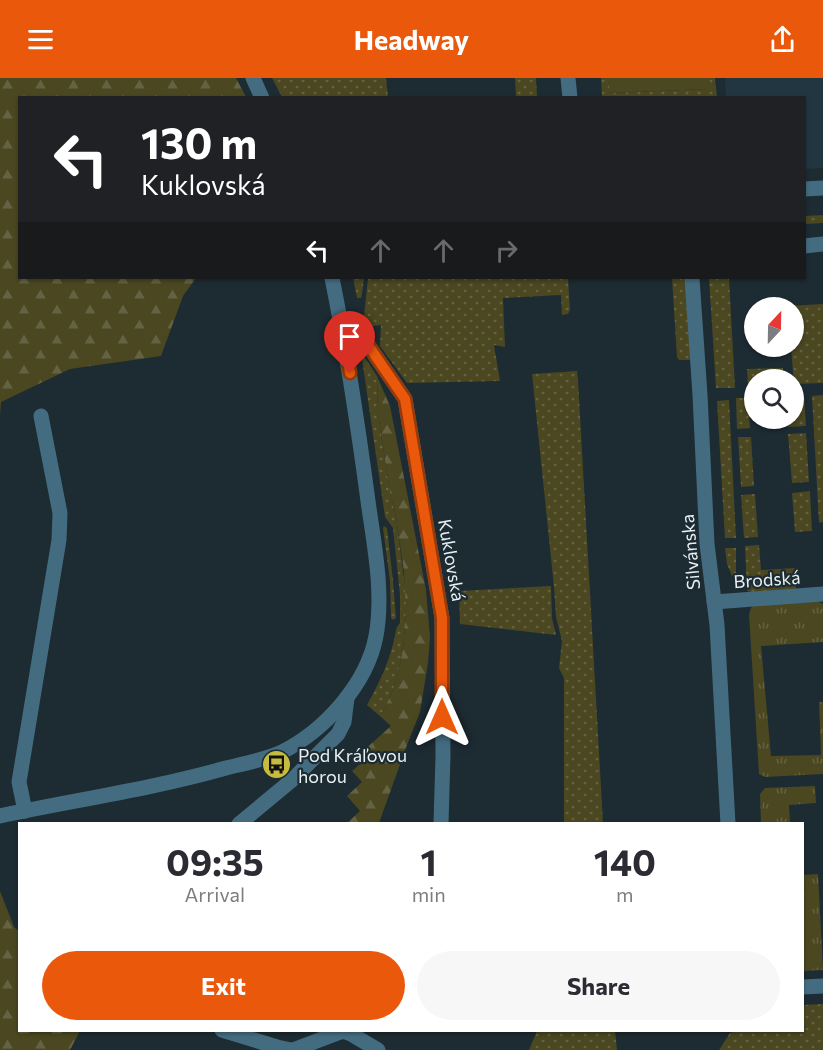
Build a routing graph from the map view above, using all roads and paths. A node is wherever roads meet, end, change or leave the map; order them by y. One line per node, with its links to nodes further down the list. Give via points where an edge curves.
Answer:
1 (253, 78): 3 (street)
2 (568, 78): 4 (street)
3 (261, 96)
4 (570, 96)
5 (823, 188): 6 (street)
6 (806, 189)
7 (823, 244): 8 (street)
8 (806, 246)
9 (332, 279): 11 (street)
10 (692, 279): 14 (street, Silvánska, via 707,544)
11 (343, 332): 15 (street, via 373,534 379,609 376,638); 19 (street, Kuklovská, via 357,334 368,345 405,399 442,618)
12 (41, 416): 16 (street, via 60,513 59,540 19,782)
13 (823, 594): 14 (street, Brodská)
14 (714, 602): 20 (street, Silvánska)
15 (347, 698): 16 (street, via 313,732 280,753 185,780); 18 (street, via 338,734 292,780)
16 (25, 811): 17 (street)
17 (0, 816)
18 (241, 822)
19 (441, 822)
20 (728, 822)
21 (823, 986): 22 (street)
22 (804, 987)
23 (228, 1032): 26 (street)
24 (340, 1032): 26 (street)
25 (346, 1032): 27 (street)
26 (292, 1050)
27 (378, 1050)

